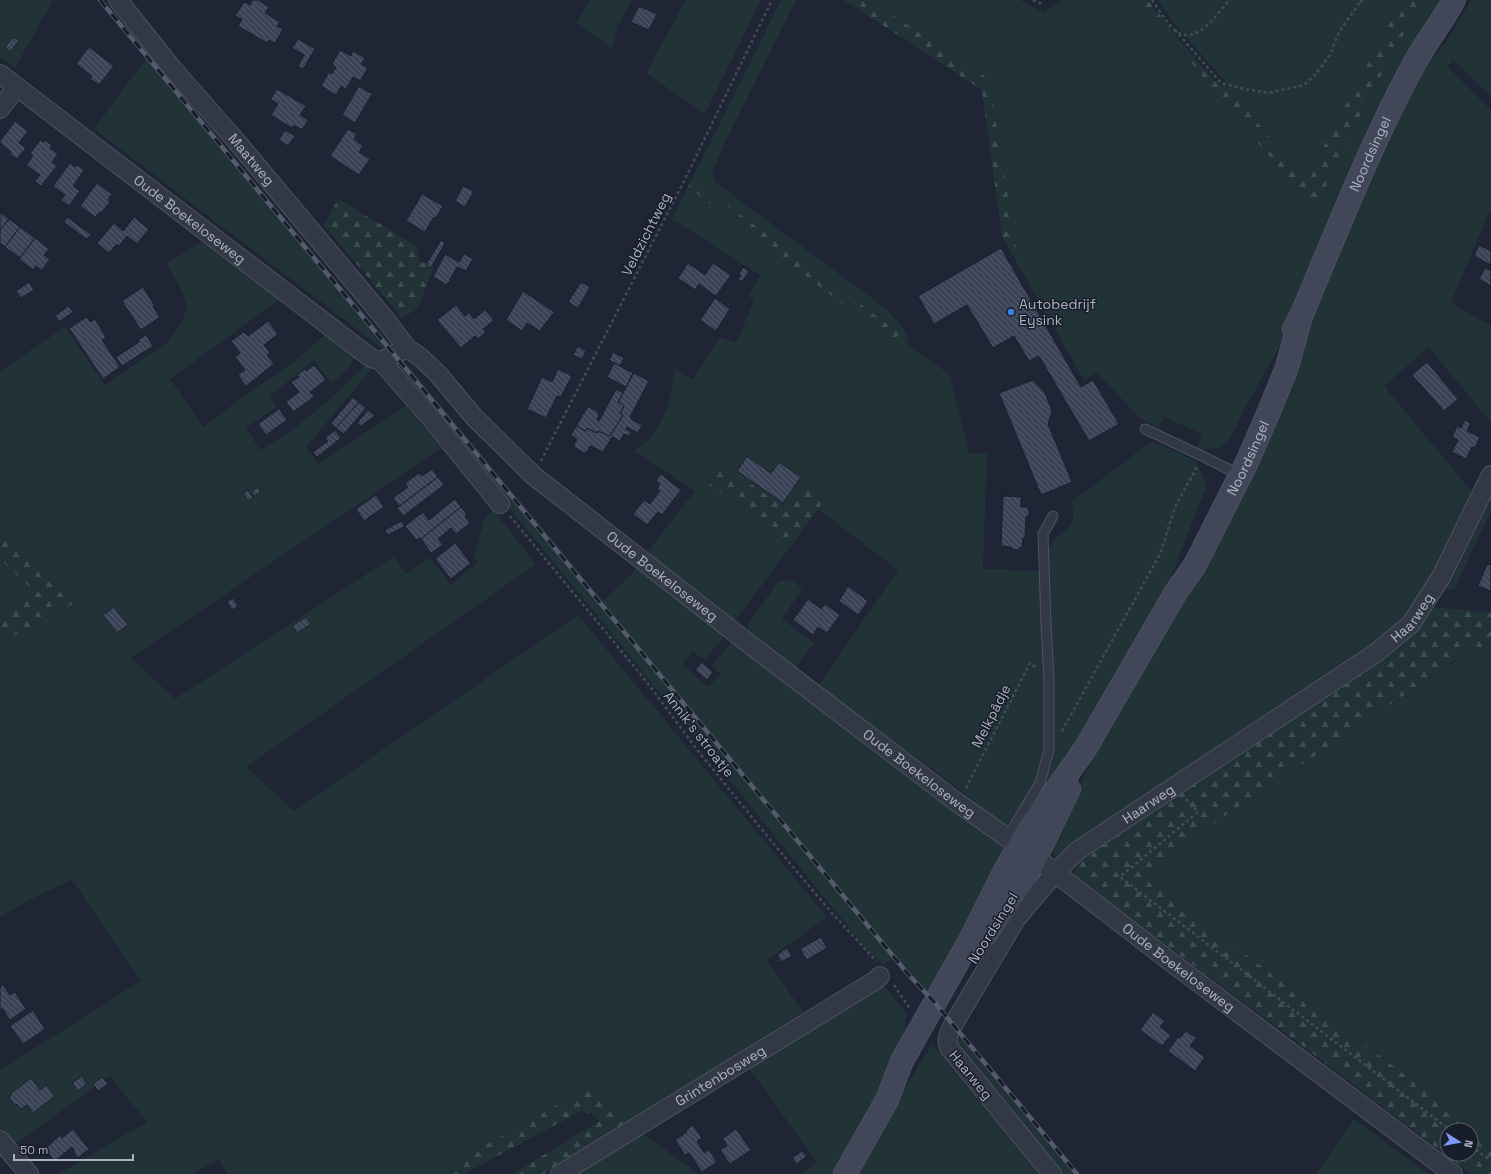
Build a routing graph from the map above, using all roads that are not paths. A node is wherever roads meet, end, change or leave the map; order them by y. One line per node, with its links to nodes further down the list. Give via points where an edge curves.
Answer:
1 (118, 0): 7 (street, Maatweg, via 172,68 238,142)
2 (1454, 0): 6 (main road, Noordsingel, via 1415,63 1386,120 1354,188)
3 (0, 74): 4 (street, Oude Boekeloseweg)
4 (17, 87): 5 (street); 9 (street, Oude Boekeloseweg, via 368,356)
5 (0, 110)
6 (1301, 316): 11 (main road, Noordsingel, via 1279,356); 15 (main road, Noordsingel, via 1288,367 1247,462 1195,564)
7 (385, 319): 8 (street, Oude Boekeloseweg)
8 (407, 348): 9 (street); 16 (street, Oude Boekeloseweg, via 438,374 474,417 534,476 761,653)
9 (381, 361): 13 (street, Oude Boekeloseweg)
10 (1145, 429): 11 (lane)
11 (1228, 470): 15 (main road, Noordsingel, via 1186,557)
12 (1491, 475): 17 (street, Haarweg, via 1441,577 1411,624 1376,653 1077,851)
13 (500, 504)
14 (1053, 516): 16 (lane, via 1043,534 1050,681 1049,750)
15 (1176, 592): 16 (main road, Noordsingel, via 1085,749 1070,787)
16 (1020, 847): 17 (street, Oude Boekeloseweg); 22 (main road, Noordsingel, via 988,931 909,1073 887,1100)
17 (1055, 873): 23 (street, Haarweg, via 1016,919 953,1025 947,1043 950,1050); 24 (street, Oude Boekeloseweg)
18 (880, 976): 21 (street, Grintenbosweg)
19 (0, 1140): 20 (street)
20 (29, 1174)
21 (560, 1174)
22 (845, 1174)
23 (1052, 1174)
24 (1453, 1174)

